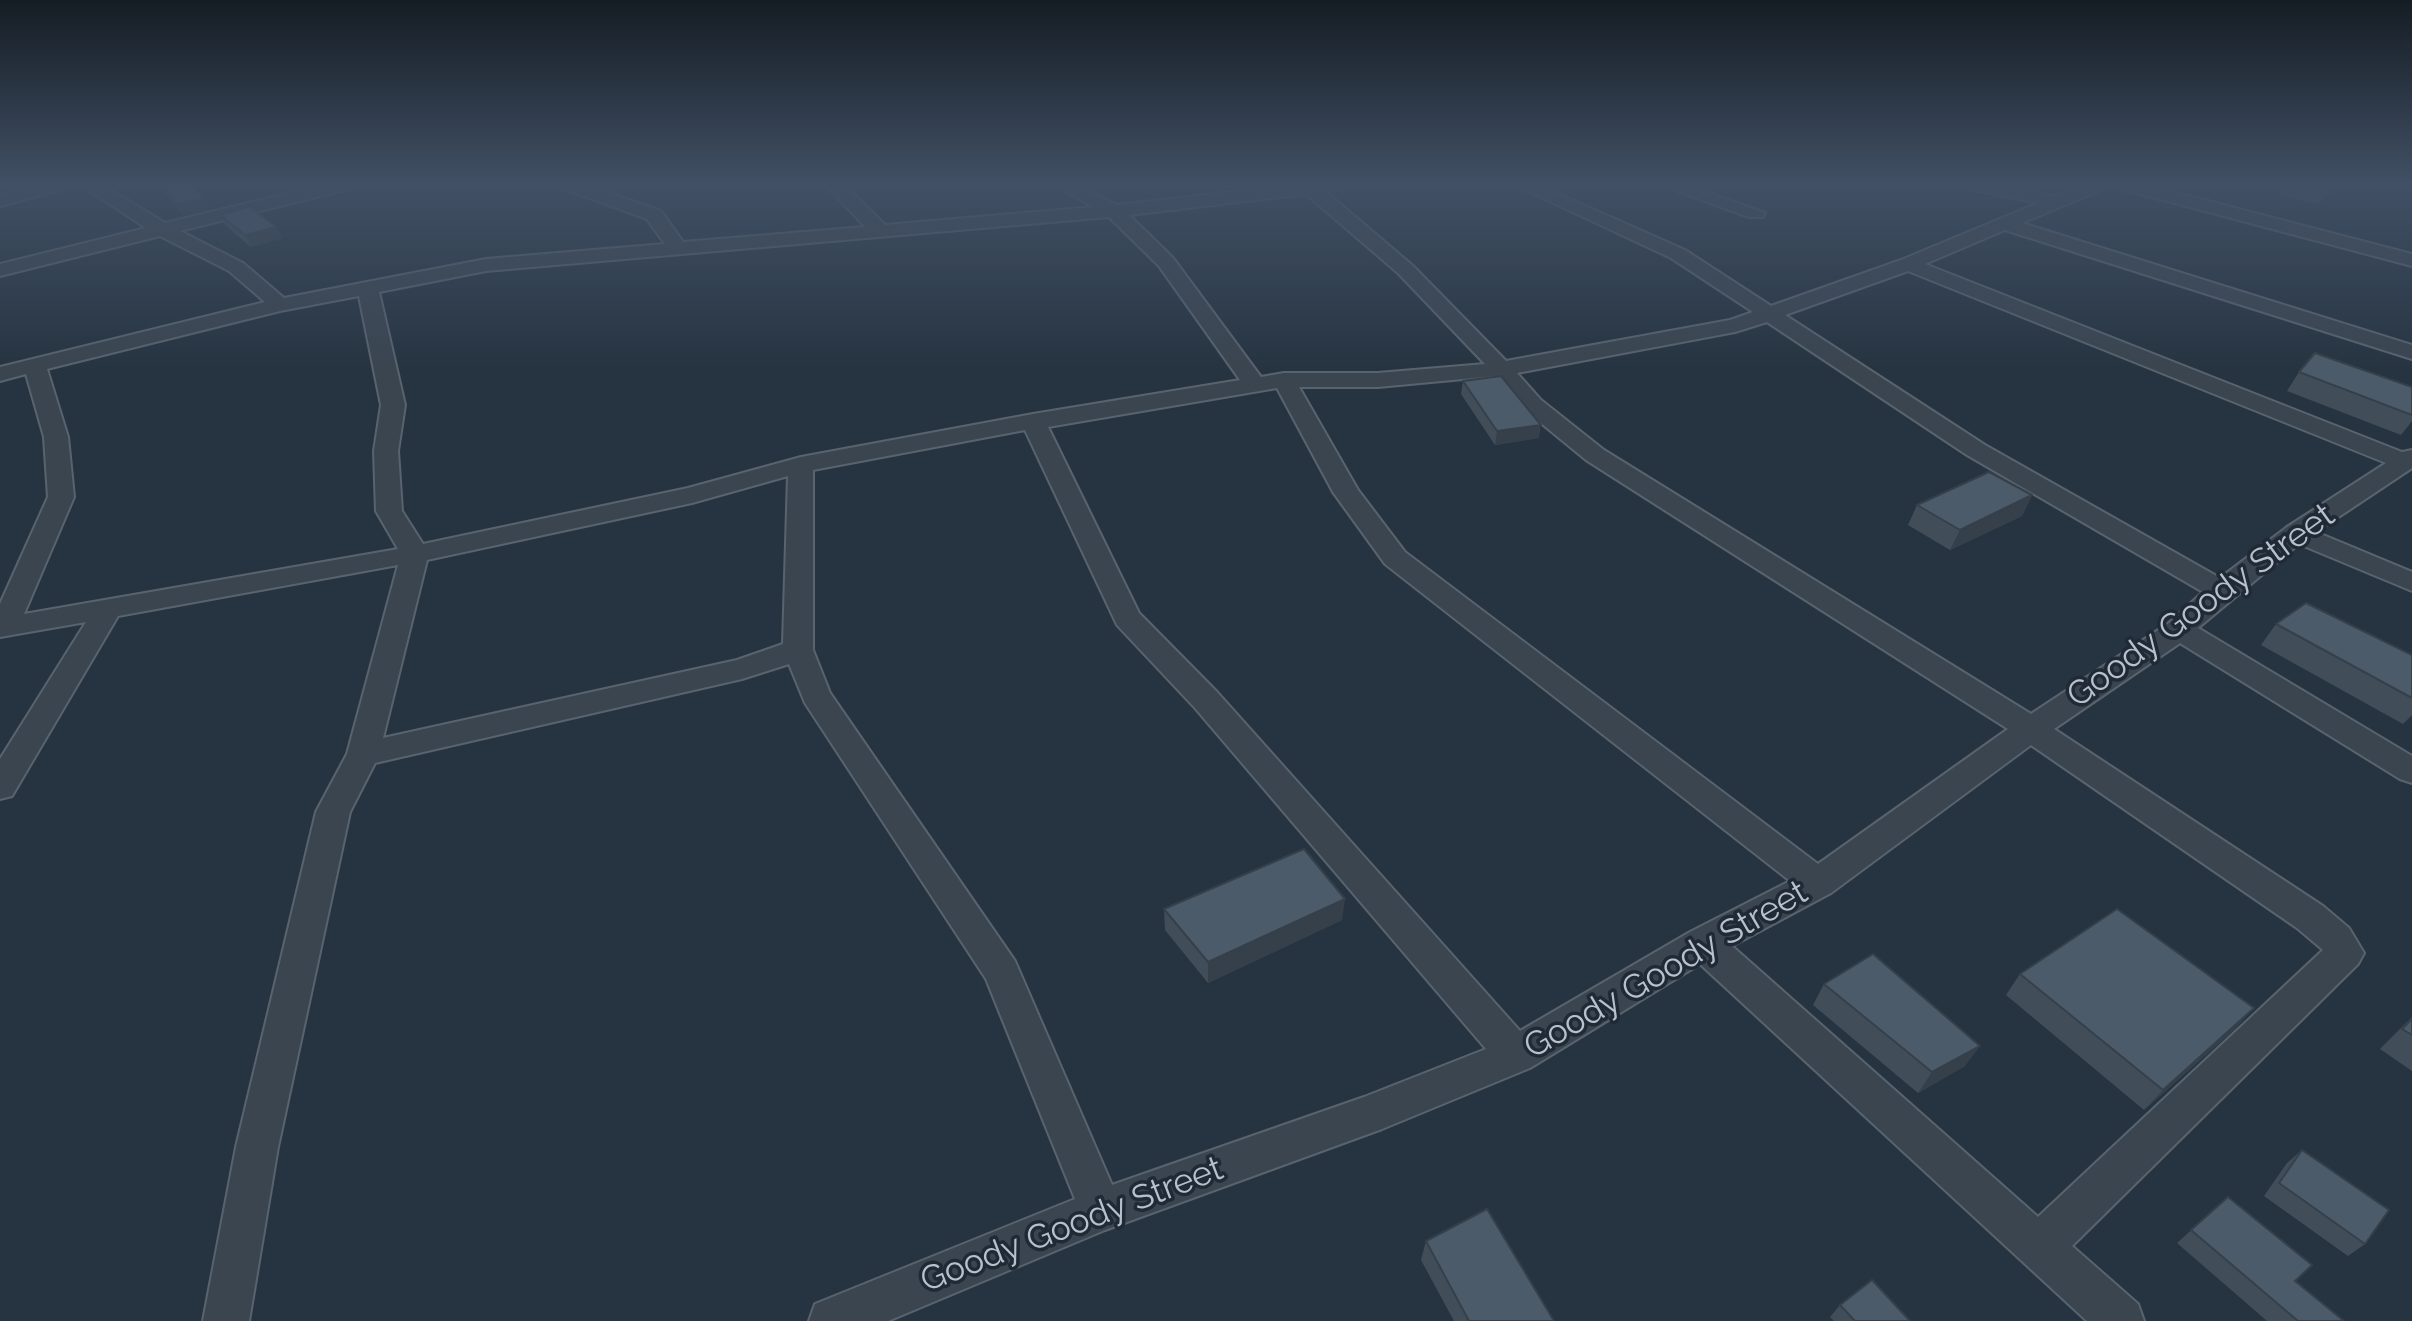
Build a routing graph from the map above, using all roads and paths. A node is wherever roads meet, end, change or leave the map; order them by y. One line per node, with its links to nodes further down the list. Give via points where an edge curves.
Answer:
1 (92, 246): 13 (street)
2 (194, 246): 15 (street, via 236,267)
3 (693, 246): 10 (street)
4 (1149, 246): 22 (street)
5 (1383, 246): 19 (street)
6 (1659, 246): 16 (street)
7 (1955, 246): 12 (street)
8 (2073, 246): 17 (street)
9 (2358, 246): 11 (street)
10 (677, 247): 14 (street, via 486,265)
11 (2412, 260)
12 (1908, 264): 16 (street); 24 (street)
13 (0, 270)
14 (368, 288): 15 (street); 27 (street, via 393,405 386,451 389,511)
15 (280, 305): 18 (street)
16 (1767, 312): 19 (street, via 1735,326); 29 (street, via 1976,450)
17 (2412, 352)
18 (35, 366): 20 (street); 31 (street, via 56,437 61,497)
19 (1499, 369): 21 (street, via 1378,380); 34 (street, via 1533,405 1617,471)
20 (0, 374)
21 (1284, 380): 22 (street); 38 (street, via 1346,492 1395,558)
22 (1255, 385): 23 (street)
23 (1033, 421): 25 (street); 40 (street, via 1127,618 1206,700)
24 (2408, 460): 26 (street, Goody Goody Street)
25 (801, 465): 27 (street, via 692,495); 33 (street)
26 (2296, 533): 28 (street); 29 (street, Goody Goody Street)
27 (415, 554): 30 (street); 35 (street)
28 (2412, 582)
29 (2221, 591): 32 (street, Goody Goody Street)
30 (107, 611): 31 (street); 37 (street)
31 (2, 628)
32 (2179, 630): 34 (street, Goody Goody Street); 36 (street)
33 (798, 650): 35 (street, via 742,669); 41 (street, via 816,695 1002,972)
34 (2031, 729): 38 (street, Goody Goody Street); 42 (street, via 2310,917 2345,953)
35 (363, 754): 43 (street, via 333,812 257,1147)
36 (2412, 771)
37 (0, 787)
38 (1818, 883): 39 (street, Goody Goody Street)
39 (1703, 943): 40 (street, Goody Goody Street); 42 (street)
40 (1516, 1055): 41 (street, Goody Goody Street, via 1367,1115)
41 (1101, 1210): 44 (street, Goody Goody Street)
42 (2039, 1247): 45 (street)
43 (226, 1321)
44 (832, 1321)
45 (2121, 1321)

